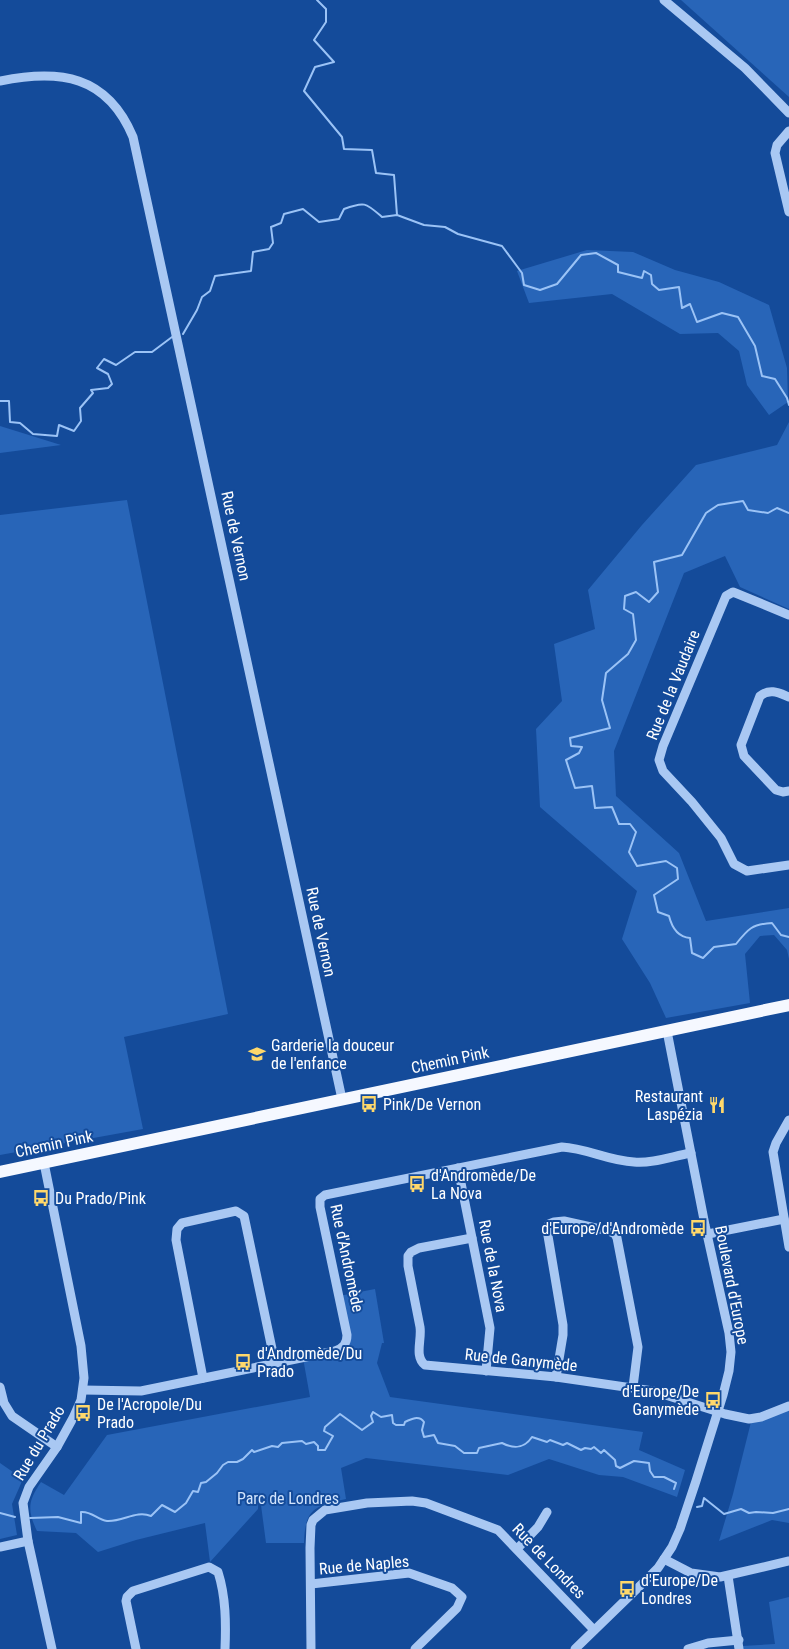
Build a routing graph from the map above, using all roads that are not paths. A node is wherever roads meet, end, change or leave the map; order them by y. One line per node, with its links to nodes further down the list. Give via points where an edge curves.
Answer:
1 (664, 0): 3 (street, via 757,79)
2 (0, 81): 12 (street, Rue de Vernon, via 42,75 80,81 112,104 128,124 133,137)
3 (789, 113)
4 (789, 131): 5 (street, via 776,145 776,153)
5 (789, 212)
6 (789, 615): 9 (street, Rue de la Vaudaire, via 733,592 726,596 659,760 663,771 721,838 734,864 747,871)
7 (789, 697): 8 (street, via 775,691 760,696 741,745 744,756 776,790)
8 (789, 791)
9 (789, 865)
10 (789, 1005): 11 (main road, Chemin Pink)
11 (667, 1031): 12 (main road, Chemin Pink); 14 (street, Boulevard d'Europe)
12 (342, 1098): 15 (main road, Chemin Pink)
13 (789, 1120): 18 (street, via 773,1152)
14 (691, 1152): 16 (street, Rue d'Andromède, via 634,1162 562,1148); 19 (street, Boulevard d'Europe)
15 (44, 1163): 17 (main road, Chemin Pink); 28 (street, Rue du Prado, via 81,1346)
16 (458, 1168): 20 (street, Rue de la Nova); 22 (street, Rue d'Andromède, via 325,1195 320,1199 347,1340 344,1347 335,1351)
17 (0, 1172)
18 (784, 1220): 19 (street); 21 (street)
19 (708, 1234): 30 (street, Boulevard d'Europe, via 730,1342 729,1371)
20 (472, 1238): 23 (street, Rue de la Nova, via 490,1328); 23 (street, Rue de Ganymède, via 415,1249 408,1256 408,1266 420,1327 419,1356 422,1363)
21 (789, 1247)
22 (275, 1363): 25 (street, Rue d'Andromède); 25 (street, via 244,1216 236,1212 182,1222 176,1229 176,1240)
23 (486, 1371): 24 (street, Rue de Ganymède)
24 (556, 1377): 27 (street, Rue de Ganymède); 27 (street, via 563,1335 547,1230 549,1224 559,1221 609,1231 617,1238 638,1347)
25 (203, 1378): 28 (street, Rue d'Andromède, via 135,1392)
26 (0, 1387): 31 (street, via 12,1416)
27 (633, 1388): 30 (street, Rue de Ganymède, via 661,1392)
28 (83, 1390): 31 (street, Rue du Prado, via 73,1418)
29 (789, 1406): 30 (street, Rue de Ganymède, via 755,1419)
30 (718, 1411): 36 (street, Boulevard d'Europe, via 680,1530)
31 (56, 1447): 33 (street, Rue du Prado, via 25,1495)
32 (547, 1512): 35 (street)
33 (28, 1541): 34 (street); 42 (street, Rue du Prado)
34 (0, 1547)
35 (517, 1549): 39 (street, Rue de Londres, via 498,1530 433,1505 412,1502 354,1504 325,1510 313,1520); 40 (street, Rue de Londres)
36 (664, 1560): 38 (street, via 691,1573); 40 (street, Boulevard d'Europe)
37 (789, 1561): 38 (street)
38 (728, 1576): 41 (street)
39 (311, 1584): 45 (street, Rue de Londres); 46 (street, Rue de Naples, via 409,1573 456,1590 462,1597 457,1608)
40 (594, 1630): 47 (street, Boulevard d'Europe)
41 (739, 1645): 48 (street, via 708,1643)
42 (52, 1649)
43 (136, 1649): 44 (street, via 126,1601 129,1594 209,1568 218,1572 221,1584)
44 (225, 1649)
45 (311, 1649)
46 (415, 1649)
47 (575, 1649)
48 (688, 1649)

